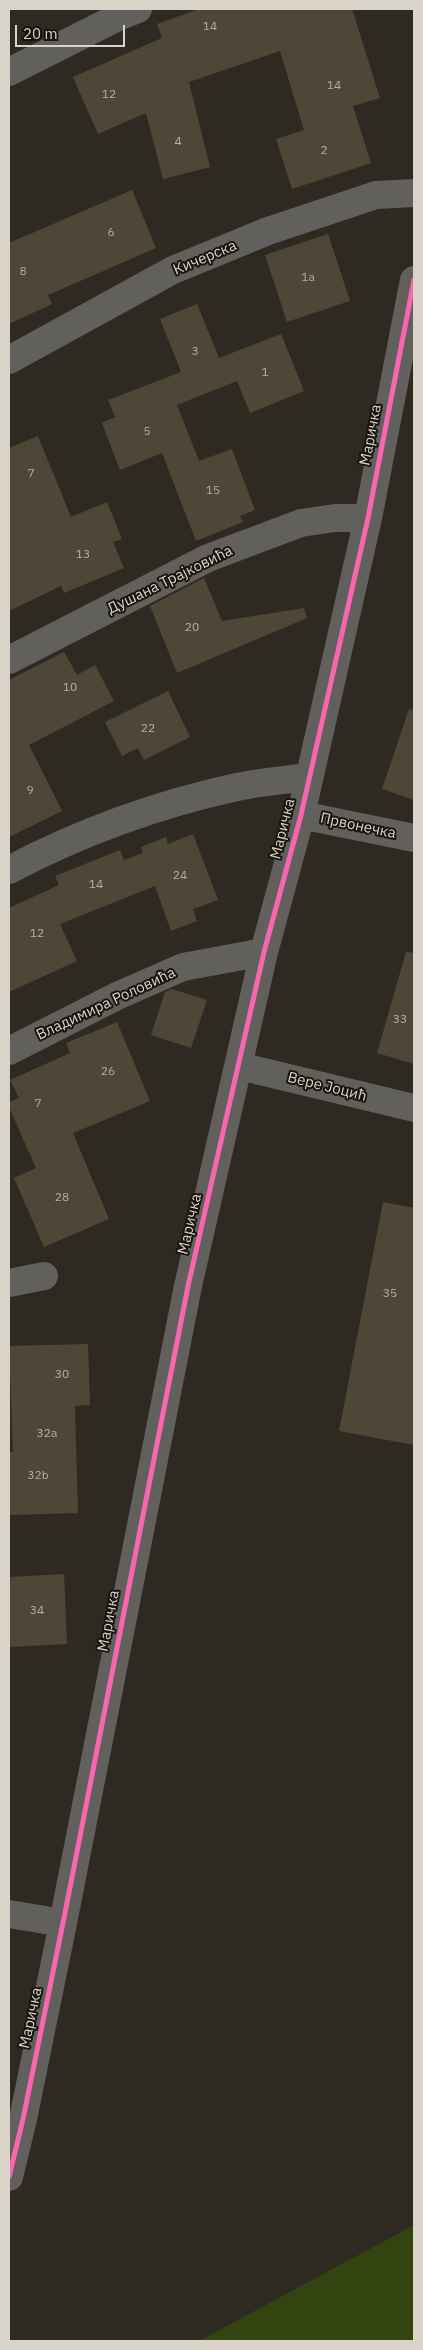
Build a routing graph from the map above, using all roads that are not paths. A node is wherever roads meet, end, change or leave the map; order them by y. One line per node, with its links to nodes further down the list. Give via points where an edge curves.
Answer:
1 (138, 9): 2 (street)
2 (9, 72)
3 (414, 193): 6 (street, Кичерска, via 376,195 242,242 174,270)
4 (414, 280): 5 (street, Маричка)
5 (409, 333): 7 (street, Маричка)
6 (9, 360)
7 (368, 518): 8 (street, Душана Трајковића, via 334,518 301,523 208,558); 9 (street, Маричка)
8 (9, 660)
9 (308, 777): 10 (street, Маричка); 12 (street, via 238,787 146,813 45,851)
10 (301, 815): 11 (street, Првонечка); 13 (street, Маричка)
11 (414, 838)
12 (9, 870)
13 (264, 952): 14 (street, Владимира Роловића, via 183,967 117,996); 15 (street, Маричка)
14 (9, 1051)
15 (239, 1066): 16 (street, Вере Јоцић); 20 (street, Маричка, via 186,1296)
16 (414, 1108)
17 (44, 1276): 18 (street)
18 (9, 1283)
19 (9, 1914): 20 (street)
20 (63, 1923): 21 (street, Маричка)
21 (9, 2177)

